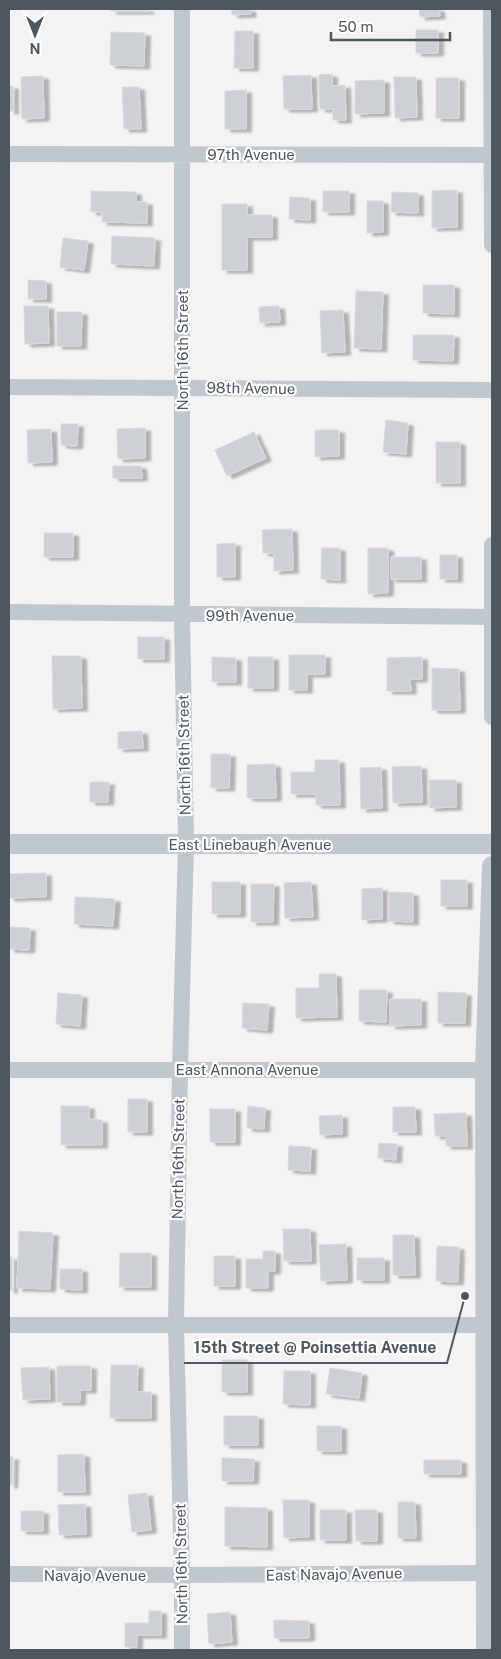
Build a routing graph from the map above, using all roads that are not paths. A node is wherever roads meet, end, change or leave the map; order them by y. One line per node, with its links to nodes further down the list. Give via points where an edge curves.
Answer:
1 (182, 9): 4 (street, North 16th Street)
2 (491, 9): 5 (street)
3 (9, 154): 4 (street, 97th Avenue)
4 (182, 154): 5 (street, 97th Avenue); 8 (street, North 16th Street)
5 (492, 154): 6 (street)
6 (492, 246)
7 (9, 387): 8 (street, 98th Avenue)
8 (182, 387): 9 (street, 98th Avenue); 12 (street, North 16th Street)
9 (492, 390)
10 (492, 545): 13 (street)
11 (9, 612): 12 (street, 99th Avenue)
12 (182, 615): 13 (street, 99th Avenue); 16 (street, North 16th Street)
13 (492, 617): 14 (street)
14 (492, 717)
15 (9, 844): 16 (street, East Linebaugh Avenue)
16 (186, 844): 17 (street, East Linebaugh Avenue); 20 (street, North 16th Street)
17 (492, 844)
18 (492, 866): 21 (street)
19 (9, 1070): 20 (street, East Annona Avenue)
20 (180, 1070): 21 (street, East Annona Avenue); 23 (street, North 16th Street)
21 (485, 1070): 24 (street)
22 (9, 1325): 23 (street)
23 (176, 1325): 24 (street); 27 (street, North 16th Street)
24 (489, 1325): 25 (street)
25 (486, 1573): 27 (street, East Navajo Avenue); 29 (street)
26 (9, 1574): 27 (street, Navajo Avenue)
27 (182, 1576): 28 (street, North 16th Street)
28 (182, 1650)
29 (486, 1650)

